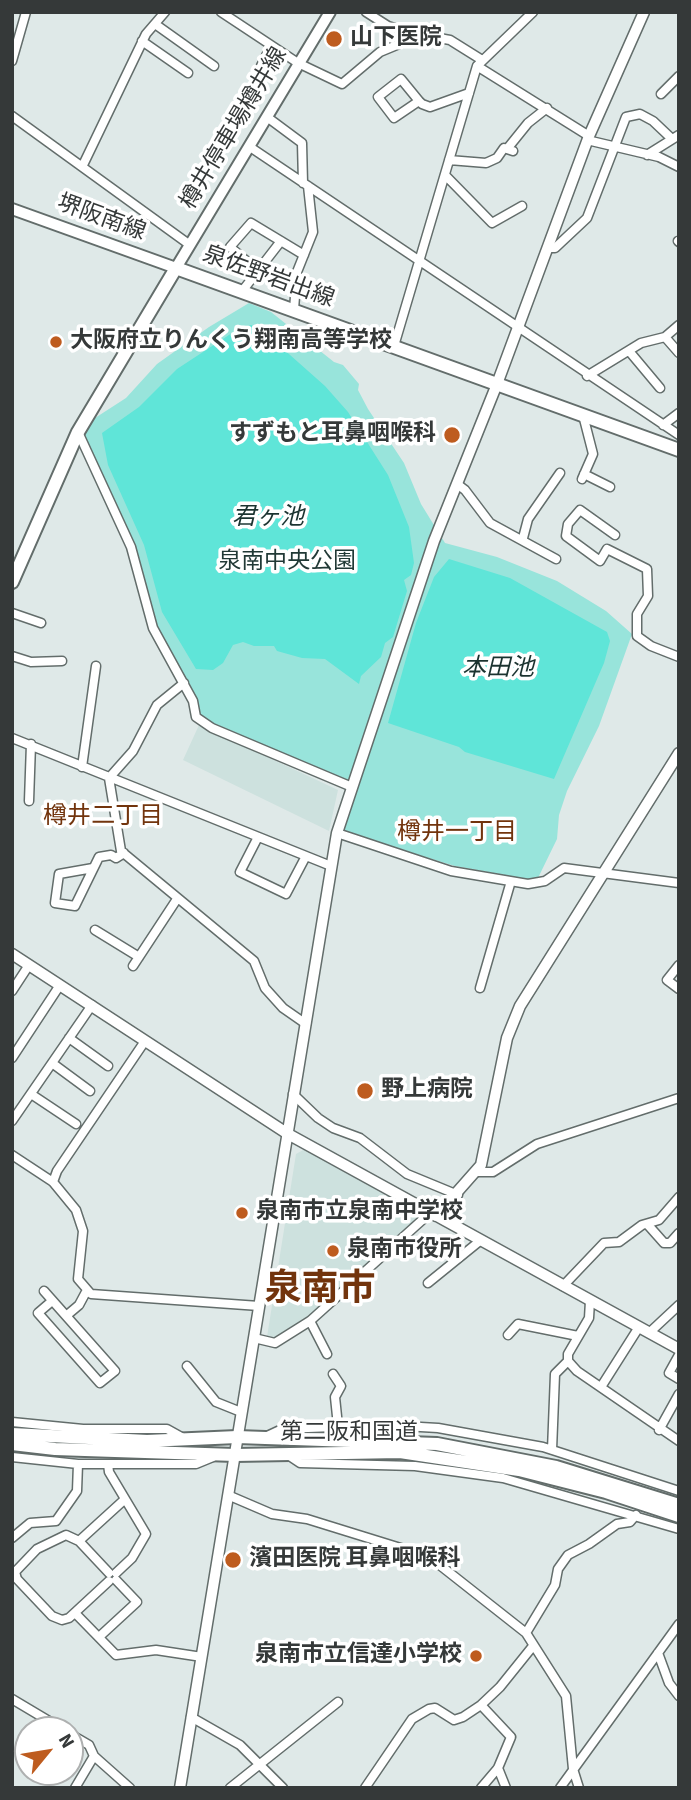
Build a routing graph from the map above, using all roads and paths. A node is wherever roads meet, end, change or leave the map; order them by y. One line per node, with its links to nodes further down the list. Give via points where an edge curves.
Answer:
1 (26, 12): 13 (street)
2 (165, 12): 9 (street)
3 (221, 12): 12 (street)
4 (330, 12): 14 (main road, 樽井停車場樽井線)
5 (366, 12): 8 (street)
6 (533, 12): 15 (street)
7 (644, 12): 27 (street)
8 (379, 15): 10 (street, via 388,26)
9 (155, 24): 11 (street); 16 (street)
10 (421, 34): 14 (street, via 380,52 342,83); 15 (street, via 450,40)
11 (142, 41): 17 (street); 32 (street)
12 (271, 46): 14 (street); 25 (street, via 261,65 256,97)
13 (12, 61)
14 (298, 63): 24 (main road, 樽井停車場樽井線)
15 (479, 63): 19 (street); 22 (street)
16 (214, 66)
17 (188, 73)
18 (679, 76): 20 (street)
19 (469, 93): 21 (street, via 430,107); 31 (street)
20 (661, 94)
21 (419, 101): 21 (street, via 394,118 378,97 401,79)
22 (547, 108): 27 (street); 31 (street, via 528,123 510,150 486,163)
23 (12, 116): 32 (street)
24 (267, 117): 28 (main road, 樽井停車場樽井線); 35 (street, via 302,143)
25 (223, 135)
26 (676, 137): 29 (street, via 653,121 632,114 621,124); 30 (street)
27 (588, 138): 29 (street); 40 (street)
28 (250, 147): 35 (street); 39 (main road, 樽井停車場樽井線)
29 (612, 148): 30 (street); 40 (street, via 587,218 555,248)
30 (647, 155): 33 (street)
31 (449, 160): 34 (street)
32 (83, 165): 39 (street)
33 (679, 167)
34 (445, 175): 36 (street, via 492,223); 42 (street)
35 (306, 185): 41 (street, via 313,232); 42 (street)
36 (522, 206)
37 (12, 209): 43 (main road, 堺阪南線)
38 (281, 241): 41 (street); 44 (street); 44 (street, via 251,223 230,247)
39 (191, 245): 43 (main road, 樽井停車場樽井線)
40 (547, 248): 48 (street)
41 (304, 255): 46 (street)
42 (419, 261): 48 (street); 50 (street)
43 (176, 268): 45 (main road, 泉佐野岩出線); 59 (main road, 泉佐野岩出線)
44 (258, 271): 45 (street)
45 (243, 290): 46 (main road, 泉佐野岩出線)
46 (293, 309): 50 (main road, 泉佐野岩出線)
47 (679, 326): 49 (street)
48 (517, 328): 53 (street); 54 (street)
49 (665, 337): 51 (street); 52 (street)
50 (394, 346): 54 (main road, 泉佐野岩出線)
51 (629, 351): 53 (street); 55 (street)
52 (679, 353)
53 (587, 376): 58 (street)
54 (497, 384): 57 (main road, 泉佐野岩出線); 63 (street)
55 (660, 388)
56 (679, 412): 58 (street)
57 (583, 415): 61 (main road, 泉佐野岩出線); 64 (street, via 593,454 583,476)
58 (663, 425): 60 (street)
59 (78, 432): 68 (main road, 泉佐野岩出線); 75 (street, via 131,547 153,628)
60 (679, 435)
61 (679, 450)
62 (560, 473): 66 (street, via 528,519)
63 (457, 484): 66 (street, via 490,523); 82 (street)
64 (610, 486)
65 (615, 535): 72 (street, via 580,510 568,524 566,536 600,561 607,549 647,569 648,596 637,614 637,636)
66 (523, 538): 67 (street)
67 (556, 559)
68 (12, 582)
69 (12, 613): 70 (street)
70 (41, 623)
71 (12, 656): 73 (street, via 31,662)
72 (679, 657)
73 (62, 661)
74 (96, 666): 80 (street)
75 (184, 683): 81 (street, via 157,705 133,751); 82 (street, via 201,722)
76 (12, 738): 77 (street)
77 (31, 744): 80 (street); 83 (street)
78 (679, 752): 79 (street)
79 (676, 763): 90 (street)
80 (82, 767): 81 (street)
81 (109, 778): 85 (street); 86 (street)
82 (352, 787): 84 (street)
83 (29, 801)
84 (337, 833): 88 (street); 91 (street, via 451,871)
85 (258, 837): 87 (street); 87 (street, via 240,872 286,894)
86 (124, 853): 89 (street, via 116,858 99,857); 93 (street)
87 (306, 856): 88 (street)
88 (331, 866): 105 (street)
89 (93, 869): 89 (street, via 59,874 55,903 75,906)
90 (603, 871): 91 (street, via 564,868 545,881); 92 (street); 119 (street, via 515,1016 484,1156)
91 (511, 881): 101 (street)
92 (679, 883)
93 (177, 899): 96 (street); 105 (street, via 254,961 265,988)
94 (95, 930): 96 (street)
95 (12, 954): 97 (street)
96 (139, 957): 99 (street)
97 (29, 965): 100 (street); 103 (street)
98 (679, 965): 102 (street, via 667,980)
99 (133, 966)
100 (60, 985): 104 (street); 108 (street)
101 (480, 988)
102 (679, 989)
103 (12, 990)
104 (92, 1005): 106 (street); 107 (street)
105 (306, 1024): 113 (street)
106 (69, 1038): 109 (street); 110 (street)
107 (145, 1041): 117 (street); 120 (street)
108 (12, 1058)
109 (52, 1063): 111 (street); 112 (street)
110 (108, 1066)
111 (90, 1091)
112 (31, 1094): 115 (street); 116 (street)
113 (293, 1094): 117 (street); 121 (street, via 318,1118 360,1138 407,1174)
114 (679, 1098): 119 (street, via 537,1144 493,1172)
115 (12, 1121)
116 (76, 1124)
117 (288, 1134): 123 (street); 134 (street)
118 (12, 1155): 120 (street)
119 (476, 1172): 121 (street)
120 (53, 1182): 129 (street, via 76,1210 83,1231 78,1279)
121 (458, 1195): 123 (street)
122 (679, 1197): 124 (street, via 659,1220)
123 (433, 1214): 126 (street); 136 (street)
124 (648, 1224): 125 (street, via 664,1243); 128 (street, via 619,1242 604,1243)
125 (679, 1233)
126 (481, 1240): 127 (street); 128 (street)
127 (428, 1283)
128 (563, 1286): 132 (street)
129 (87, 1290): 134 (street, via 91,1294); 135 (street)
130 (44, 1291): 131 (street)
131 (52, 1301): 135 (street); 146 (street, via 38,1313)
132 (590, 1301): 137 (street); 140 (street, via 589,1318)
133 (679, 1305): 138 (street)
134 (259, 1306): 141 (street)
135 (66, 1316): 142 (street)
136 (310, 1321): 141 (street, via 275,1343); 144 (street)
137 (639, 1327): 138 (street); 151 (street)
138 (649, 1333): 143 (street)
139 (508, 1335): 140 (street, via 518,1324)
140 (579, 1336): 147 (street)
141 (254, 1338): 153 (street)
142 (92, 1346): 146 (street); 146 (street, via 115,1371 100,1383)
143 (679, 1349)
144 (327, 1354)
145 (679, 1355): 150 (street, via 669,1373)
146 (78, 1359)
147 (568, 1361): 151 (street); 163 (street, via 555,1374)
148 (187, 1366): 153 (street, via 216,1402)
149 (333, 1374): 155 (street, via 341,1387 335,1397)
150 (679, 1379)
151 (601, 1388): 156 (street)
152 (679, 1394): 156 (street)
153 (241, 1412): 158 (street)
154 (12, 1422): 160 (street, via 83,1429 167,1429)
155 (338, 1426): 159 (street, via 282,1429); 163 (street, via 439,1428)
156 (659, 1430): 161 (street)
157 (12, 1434): 160 (main road, 第二阪和国道)
158 (237, 1437): 159 (main road, 第二阪和国道); 160 (main road, 第二阪和国道); 164 (street)
159 (264, 1438): 172 (main road, 第二阪和国道, via 437,1444 504,1454)
160 (187, 1441)
161 (679, 1441)
162 (12, 1444): 164 (main road, 第二阪和国道)
163 (552, 1450): 169 (street)
164 (229, 1454): 165 (main road, 第二阪和国道); 168 (street, via 196,1464); 170 (street)
165 (288, 1455): 173 (street, via 300,1463 415,1466 503,1478); 174 (main road, 第二阪和国道, via 400,1452 519,1469)
166 (12, 1457): 167 (street)
167 (78, 1464): 168 (street); 176 (street, via 77,1491 56,1521 30,1523)
168 (108, 1464): 171 (street)
169 (679, 1491)
170 (230, 1496): 181 (street, via 272,1514 307,1519 419,1553); 185 (street)
171 (124, 1500): 177 (street); 178 (street, via 146,1534 132,1558)
172 (679, 1505)
173 (636, 1515): 175 (street); 181 (street, via 568,1555)
174 (679, 1516)
175 (679, 1529)
176 (12, 1538)
177 (79, 1541): 178 (street); 179 (street, via 66,1535 44,1544 15,1572 52,1616 65,1621)
178 (113, 1577): 179 (street); 182 (street, via 137,1602)
179 (75, 1613): 182 (street)
180 (679, 1625): 184 (street)
181 (526, 1633): 183 (street)
182 (99, 1637): 185 (street, via 120,1657 156,1650)
183 (533, 1646): 189 (street); 196 (street, via 566,1696)
184 (658, 1653): 186 (street); 196 (street)
185 (202, 1657): 191 (street)
186 (679, 1696)
187 (12, 1699): 190 (street)
188 (338, 1702): 194 (street)
189 (481, 1705): 195 (street, via 511,1737); 202 (street, via 454,1720 435,1708 421,1712)
190 (41, 1716)
191 (191, 1717): 194 (street, via 240,1745); 199 (street)
192 (84, 1742): 193 (street)
193 (94, 1756): 197 (street); 198 (street)
194 (261, 1763): 200 (street); 201 (street)
195 (499, 1768): 203 (street); 204 (street)
196 (573, 1769): 205 (street); 206 (street)
197 (75, 1788)
198 (130, 1788)
199 (180, 1788)
200 (230, 1788)
201 (283, 1788)
202 (365, 1788)
203 (481, 1788)
204 (506, 1788)
205 (560, 1788)
206 (579, 1788)

